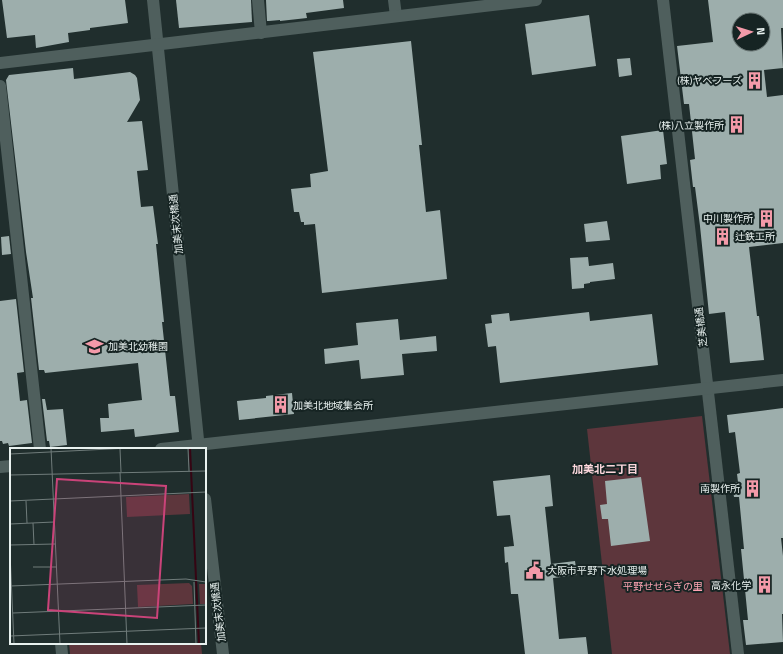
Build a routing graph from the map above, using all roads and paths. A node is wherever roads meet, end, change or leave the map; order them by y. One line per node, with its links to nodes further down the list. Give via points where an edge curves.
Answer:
1 (153, 0): 8 (street, 加美末次橋通)
2 (258, 0): 7 (street)
3 (394, 0): 6 (street)
4 (530, 0): 6 (street)
5 (664, 0): 12 (street, 芝美橋通)
6 (396, 16): 7 (street)
7 (262, 33): 8 (street)
8 (158, 45): 9 (street); 13 (street, 加美末次橋通)
9 (0, 64)
10 (0, 86): 14 (street)
11 (783, 380): 12 (street)
12 (708, 389): 13 (street); 22 (street, 芝美橋通)
13 (199, 447): 15 (street)
14 (40, 448)
15 (180, 448)
16 (10, 466): 17 (street)
17 (0, 467)
18 (206, 508): 21 (street, 加美末次橋通)
19 (61, 644): 20 (street)
20 (62, 654)
21 (223, 654)
22 (738, 654)

